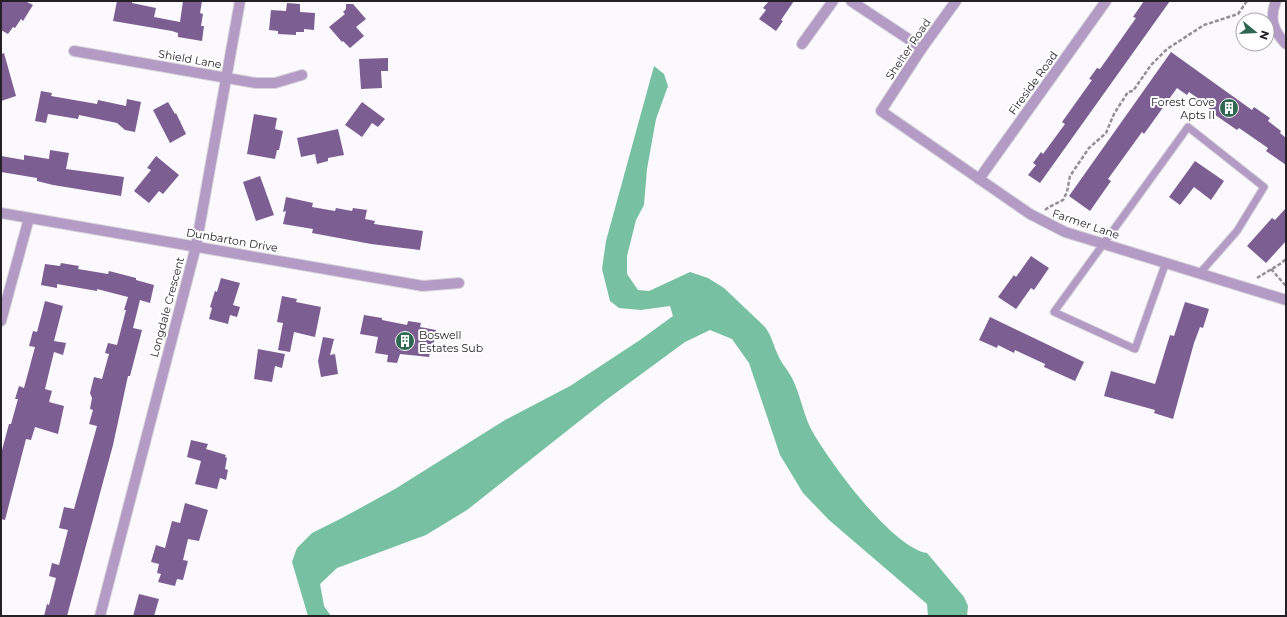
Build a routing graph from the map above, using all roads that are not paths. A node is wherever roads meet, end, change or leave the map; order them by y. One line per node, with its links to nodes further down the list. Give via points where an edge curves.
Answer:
1 (240, 1): 12 (street, Longdale Crescent)
2 (833, 1): 7 (street)
3 (851, 1): 9 (street)
4 (956, 1): 9 (street, Shelter Road)
5 (1106, 1): 14 (street, Fireside Road)
6 (1276, 1): 8 (street, via 1272,9 1273,22 1277,34)
7 (802, 44)
8 (1286, 44)
9 (922, 48): 13 (street, Shelter Road)
10 (74, 51): 12 (street, Shield Lane)
11 (302, 75): 12 (street, Shield Lane, via 275,83 256,83)
12 (226, 77): 18 (street, Longdale Crescent)
13 (881, 111): 14 (street, Farmer Lane)
14 (978, 179): 17 (street, Farmer Lane, via 1038,218 1065,232)
15 (1, 213): 16 (street, Dunbarton Drive)
16 (29, 218): 18 (street, Dunbarton Drive); 23 (street)
17 (1103, 243): 19 (street, Farmer Lane); 19 (lane, via 1054,312 1135,348); 20 (lane, via 1188,127 1264,187 1237,231)
18 (196, 246): 21 (street, Dunbarton Drive, via 423,286); 24 (street, Longdale Crescent)
19 (1166, 262): 20 (street, Farmer Lane)
20 (1200, 272): 22 (street, Farmer Lane)
21 (459, 283)
22 (1286, 300)
23 (1, 321)
24 (100, 616)

